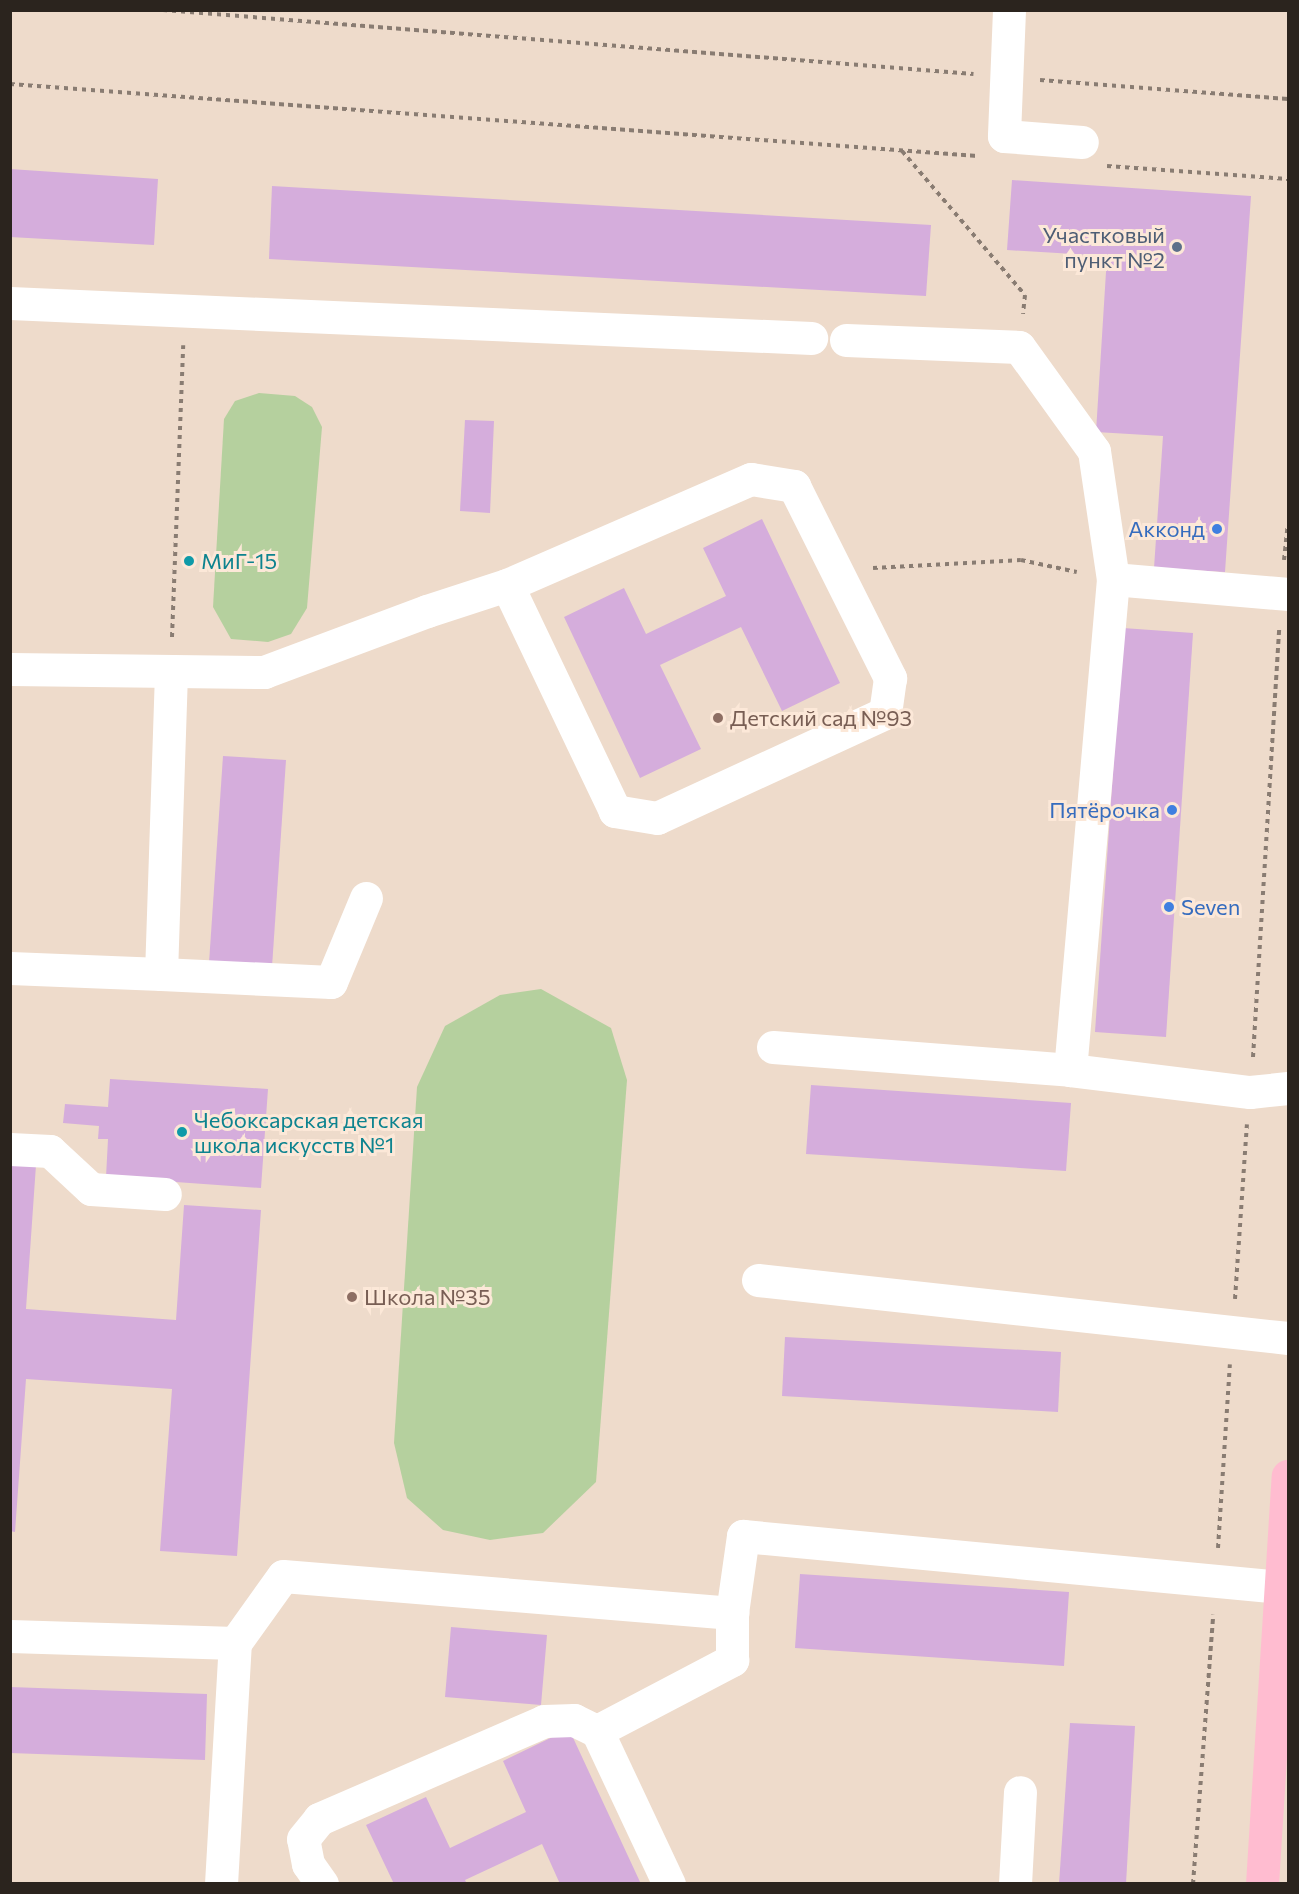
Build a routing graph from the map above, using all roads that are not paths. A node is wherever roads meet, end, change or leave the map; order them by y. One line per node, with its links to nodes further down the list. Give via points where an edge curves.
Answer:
1 (1009, 10): 2 (lane, via 1004,136)
2 (1092, 154)
3 (10, 303): 4 (lane)
4 (811, 338)
5 (846, 340): 6 (lane, via 1019,347 1094,451)
6 (1113, 579): 8 (lane); 15 (lane)
7 (507, 585): 7 (lane, via 615,811 657,818 885,713 890,678 794,486 751,479); 10 (lane, via 264,672)
8 (1284, 595)
9 (10, 669): 10 (lane)
10 (171, 671): 13 (lane)
11 (366, 898): 13 (lane, via 332,982)
12 (10, 968): 13 (lane)
13 (161, 974)
14 (773, 1047): 15 (lane)
15 (1070, 1070): 16 (lane, via 1250,1092)
16 (1288, 1088)
17 (10, 1149): 18 (lane, via 50,1151 91,1189)
18 (165, 1194)
19 (758, 1280): 20 (lane)
20 (1288, 1338)
21 (1288, 1476): 22 (main road)
22 (1281, 1587): 23 (lane, via 743,1536); 32 (main road)
23 (732, 1613): 25 (lane, via 283,1576); 26 (lane, via 732,1660)
24 (10, 1636): 25 (lane)
25 (235, 1643): 28 (lane)
26 (597, 1731): 29 (lane, via 574,1720 544,1721 319,1819 303,1839 308,1864); 30 (lane)
27 (1020, 1792): 31 (lane)
28 (221, 1884)
29 (322, 1884)
30 (669, 1884)
31 (1015, 1884)
32 (1262, 1884)

